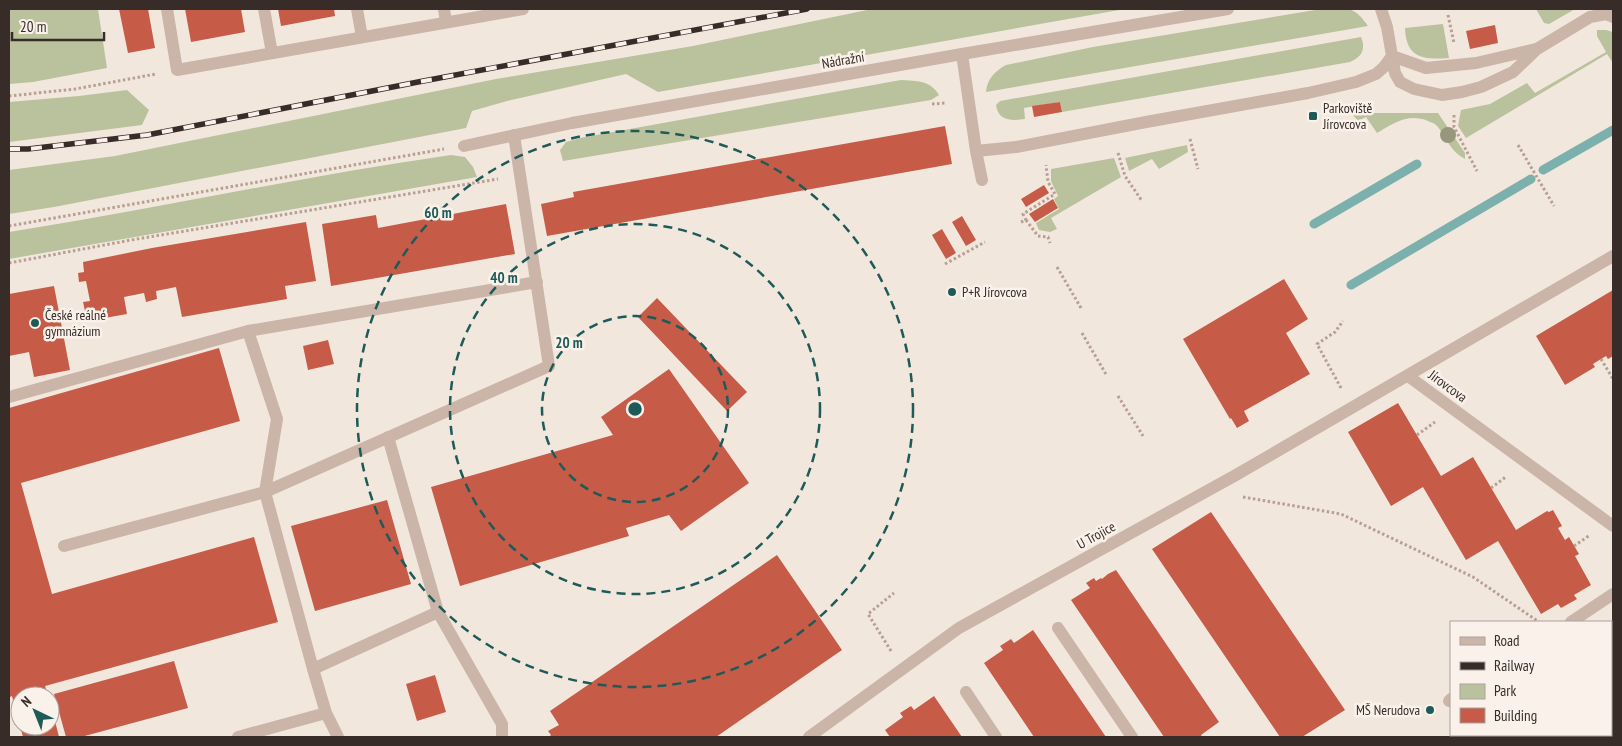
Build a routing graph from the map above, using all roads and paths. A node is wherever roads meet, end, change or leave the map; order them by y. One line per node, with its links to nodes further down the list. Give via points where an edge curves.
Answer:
1 (167, 9): 17 (street)
2 (264, 9): 14 (street)
3 (357, 9): 11 (street)
4 (444, 9): 10 (street)
5 (523, 9): 10 (street)
6 (1228, 9): 15 (street, Nádražní)
7 (1381, 9): 16 (street)
8 (1448, 15): 12 (path)
9 (1613, 17): 13 (street, via 1606,14 1590,17)
10 (446, 22): 11 (street)
11 (362, 37): 14 (street)
12 (1454, 47)
13 (1537, 48): 16 (street, via 1476,63 1426,68); 16 (street, via 1505,76 1481,87 1442,95 1414,89 1400,82)
14 (272, 53): 17 (street)
15 (962, 54): 22 (street, Nádražní); 26 (street)
16 (1392, 56): 26 (street, via 1376,74 1308,93 1016,147)
17 (177, 70): 18 (path)
18 (9, 96)
19 (951, 103): 20 (path)
20 (932, 104)
21 (1454, 114): 30 (path, via 1454,127)
22 (514, 135): 25 (street, Nádražní); 31 (street)
23 (1190, 139): 29 (path)
24 (1518, 145): 34 (path)
25 (464, 146): 37 (path)
26 (976, 151): 32 (street)
27 (1118, 153): 33 (path, via 1125,176)
28 (1046, 165): 35 (path, via 1048,182 1055,194 1023,214)
29 (1198, 169)
30 (1477, 171)
31 (521, 175): 41 (path); 44 (street)
32 (982, 180)
33 (1142, 201)
34 (1554, 206)
35 (1026, 220): 36 (path); 39 (path, via 1038,236 1048,237)
36 (1021, 222)
37 (9, 226)
38 (985, 242): 42 (path)
39 (1050, 242)
40 (1613, 256): 51 (street, Jírovcova)
41 (9, 263)
42 (945, 264)
43 (1057, 267): 45 (path)
44 (537, 282): 47 (street); 57 (street, via 549,366)
45 (1081, 308)
46 (1342, 321): 55 (path, via 1335,332 1317,344)
47 (248, 331): 54 (street); 59 (street, via 277,419)
48 (1082, 333): 50 (path)
49 (1601, 359): 52 (path)
50 (1107, 376)
51 (1408, 376): 55 (street, U Trojice); 60 (street, Jírovcova)
52 (1613, 379)
53 (1118, 396): 56 (path)
54 (9, 398)
55 (1353, 408): 58 (street, U Trojice)
56 (1143, 436)
57 (388, 437): 59 (street); 64 (street)
58 (1208, 491): 65 (path, via 1341,514 1473,577); 68 (street, U Trojice, via 959,628)
59 (265, 492): 61 (street); 69 (street)
60 (1613, 526)
61 (64, 546)
62 (894, 592): 68 (path, via 868,614)
63 (1613, 594): 66 (street)
64 (438, 612): 69 (street); 74 (street, via 502,724)
65 (1538, 621)
66 (1572, 621)
67 (1058, 628): 77 (street)
68 (902, 668): 75 (street, U Trojice)
69 (313, 669): 71 (street)
70 (966, 692): 76 (street)
71 (326, 712): 72 (street); 73 (street)
72 (238, 737)
73 (338, 737)
74 (502, 737)
75 (809, 737)
76 (996, 737)
77 (1132, 737)

